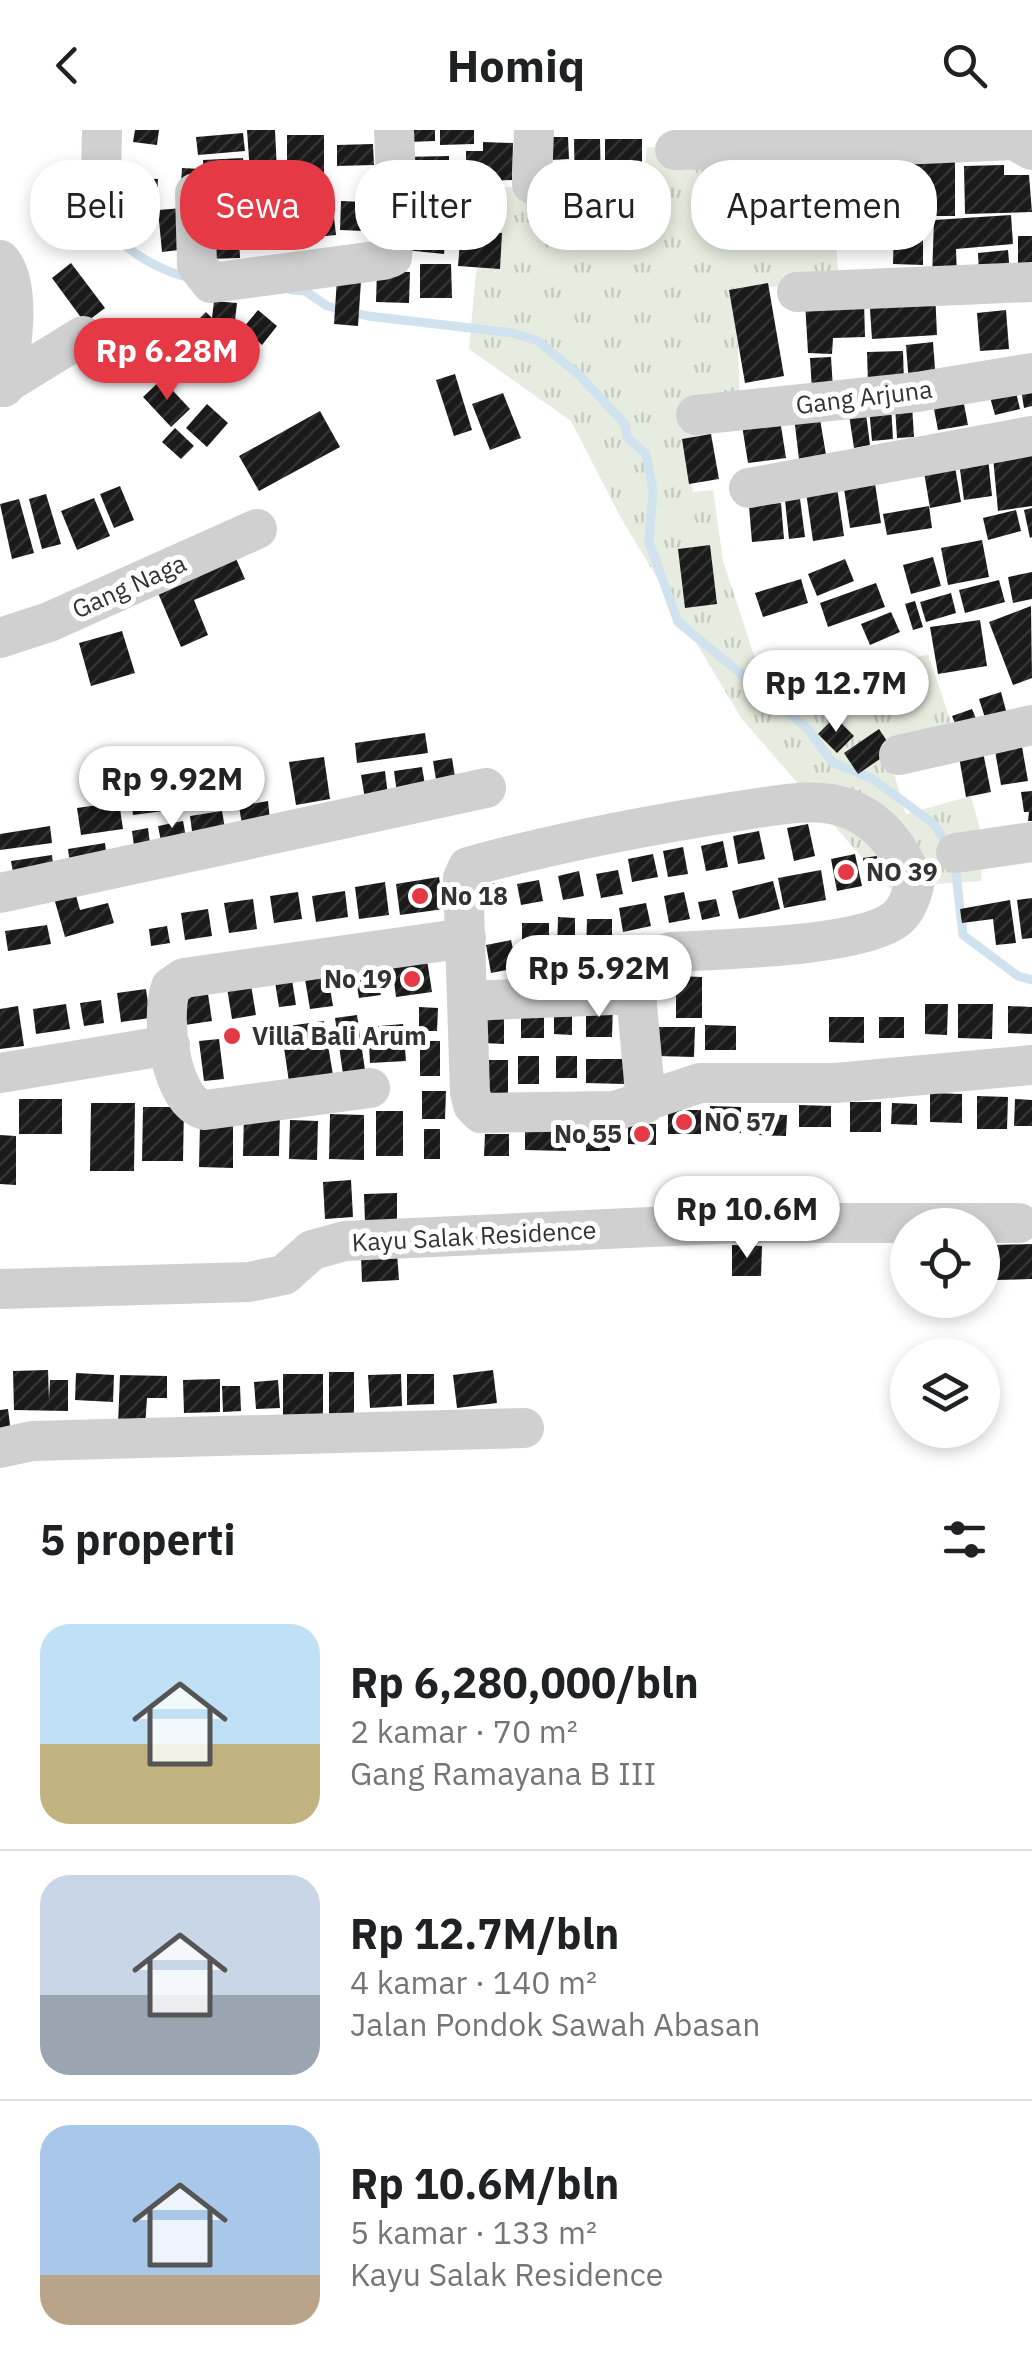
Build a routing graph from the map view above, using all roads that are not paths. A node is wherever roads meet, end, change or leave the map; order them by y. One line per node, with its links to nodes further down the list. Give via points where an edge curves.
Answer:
1 (102, 130): 7 (street)
2 (394, 130): 9 (street, via 392,257 211,282 197,265)
3 (534, 130): 8 (street)
4 (916, 137): 5 (street); 6 (street, via 1014,140)
5 (675, 150)
6 (1032, 150)
7 (101, 160)
8 (533, 160)
9 (197, 250)
10 (0, 260): 15 (street, via 11,282 12,353)
11 (1032, 282): 12 (street)
12 (797, 292)
13 (83, 336): 15 (street)
14 (1032, 373): 16 (street, Gang Arjuna)
15 (2, 387)
16 (696, 415)
17 (1032, 436): 18 (street)
18 (749, 488)
19 (257, 529): 20 (street, Gang Naga)
20 (0, 638)
21 (1032, 724): 22 (street)
22 (899, 755)
23 (486, 788): 26 (street)
24 (1032, 842): 25 (street)
25 (956, 853)
26 (0, 893)
27 (466, 938): 28 (street, via 468,867 674,821 831,804 885,831 903,855 914,886 900,917 886,926 848,936 671,952 648,963); 29 (street); 30 (street, via 184,978 167,997)
28 (636, 994): 29 (street); 34 (street)
29 (468, 1001): 34 (street, via 470,1092 482,1112 615,1111)
30 (170, 1046): 32 (street); 33 (street, via 179,1090 186,1102 205,1110)
31 (1032, 1064): 34 (street, via 836,1083 700,1084)
32 (0, 1073)
33 (370, 1088)
34 (646, 1104)
35 (1018, 1223): 36 (street, Kayu Salak Residence, via 740,1223 345,1241 312,1250 284,1275 249,1282)
36 (0, 1289)
37 (226, 1302): 38 (street)
38 (0, 1306)
39 (524, 1428): 40 (street, via 32,1441)
40 (0, 1448)

